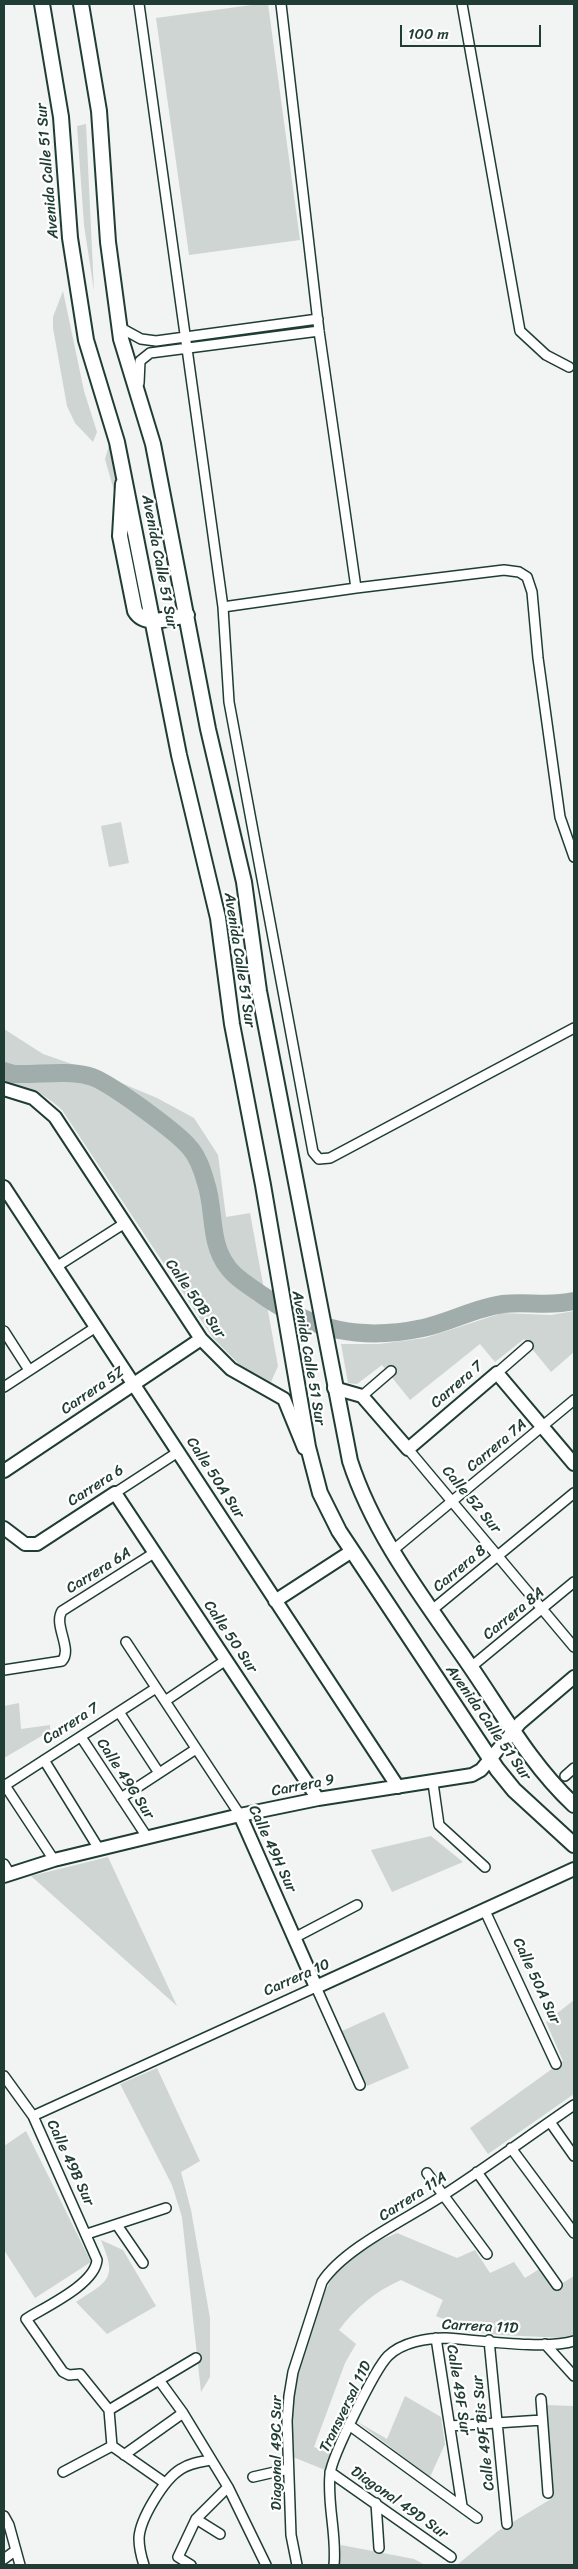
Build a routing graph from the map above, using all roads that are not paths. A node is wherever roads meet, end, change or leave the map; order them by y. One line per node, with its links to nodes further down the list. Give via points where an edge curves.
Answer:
1 (42, 4): 16 (main road, Avenida Calle 51 Sur, via 61,117 70,238 82,315 92,364 124,471 120,526 134,605 139,616)
2 (81, 4): 7 (main road, Avenida Calle 51 Sur, via 99,110 105,213)
3 (139, 4): 9 (street)
4 (281, 4): 6 (street)
5 (462, 4): 11 (street, via 520,331 546,355)
6 (318, 319): 8 (street); 9 (street)
7 (119, 327): 9 (street, via 148,341); 12 (main road, Avenida Calle 51 Sur)
8 (320, 331): 10 (street); 13 (street)
9 (185, 337): 10 (street)
10 (186, 348): 12 (street, via 150,353 140,361); 14 (street)
11 (569, 366)
12 (141, 411): 15 (main road, Avenida Calle 51 Sur, via 154,452)
13 (356, 588): 14 (street); 17 (street, via 504,570 520,572 527,577 532,592 560,816)
14 (223, 607): 18 (street, via 229,702 316,1156 324,1160 330,1158)
15 (186, 615): 16 (main road); 32 (main road, Avenida Calle 51 Sur, via 210,738 244,882 259,991)
16 (154, 621): 40 (main road, Avenida Calle 51 Sur, via 179,755 218,918 232,1024 263,1185 300,1412)
17 (574, 857)
18 (574, 1028)
19 (4, 1089): 21 (street, Calle 50B Sur, via 33,1098 55,1118)
20 (4, 1187): 22 (street, Calle 50A Sur)
21 (124, 1223): 22 (street); 25 (street, Calle 50B Sur)
22 (56, 1267): 23 (street, Calle 50A Sur)
23 (96, 1327): 27 (street); 30 (street, Calle 50A Sur)
24 (4, 1331): 27 (street)
25 (201, 1339): 30 (street, Carrera 5Z); 40 (street, Calle 50B Sur, via 231,1369 286,1401)
26 (528, 1346): 29 (street, Carrera 7)
27 (30, 1370): 31 (street)
28 (391, 1371): 33 (street)
29 (497, 1372): 35 (street); 36 (street, Carrera 7)
30 (133, 1384): 37 (street, Calle 50A Sur); 39 (street, Carrera 5Z)
31 (4, 1387)
32 (334, 1388): 33 (street); 46 (main road, Avenida Calle 51 Sur, via 356,1479)
33 (362, 1396): 36 (street, Calle 52 Sur)
34 (574, 1400): 35 (street, Carrera 7A)
35 (542, 1427): 38 (street); 43 (street, Carrera 7A)
36 (408, 1450): 43 (street, Calle 52 Sur)
37 (178, 1452): 42 (street, Carrera 6); 50 (street, Calle 50A Sur)
38 (574, 1464)
39 (4, 1471)
40 (316, 1482): 45 (main road, Avenida Calle 51 Sur, via 325,1507)
41 (574, 1493): 48 (street, Carrera 8)
42 (115, 1494): 44 (street, Carrera 6, via 32,1545 25,1544); 47 (street, Calle 50 Sur)
43 (452, 1502): 46 (street, Carrera 7A); 48 (street, Calle 52 Sur)
44 (4, 1528)
45 (352, 1551): 50 (street); 65 (main road, Avenida Calle 51 Sur)
46 (392, 1551): 52 (main road, Avenida Calle 51 Sur)
47 (154, 1553): 55 (street, Calle 50 Sur); 57 (street, Carrera 6A, via 65,1608 60,1614 64,1659)
48 (497, 1557): 51 (street, Calle 52 Sur); 52 (street, Carrera 8)
49 (574, 1582): 51 (street, Carrera 8A)
50 (276, 1600): 72 (street, Calle 50A Sur)
51 (541, 1609): 54 (street, Calle 52 Sur); 56 (street, Carrera 8A)
52 (432, 1610): 56 (main road, Avenida Calle 51 Sur)
53 (126, 1642): 59 (street, Calle 49H Sur)
54 (574, 1647)
55 (226, 1660): 60 (street); 74 (street, Calle 50 Sur)
56 (470, 1667): 62 (main road, Avenida Calle 51 Sur)
57 (4, 1670)
58 (574, 1677): 62 (street, Carrera 9)
59 (156, 1688): 60 (street, Calle 49H Sur); 61 (street, Carrera 7)
60 (165, 1701): 64 (street, Calle 49H Sur)
61 (119, 1712): 63 (street, Carrera 7); 68 (street)
62 (513, 1730): 65 (street, Carrera 9); 75 (main road, Avenida Calle 51 Sur, via 546,1776)
63 (81, 1737): 66 (street, Carrera 7); 73 (street, Calle 49G Sur)
64 (196, 1749): 68 (street); 76 (street, Calle 49H Sur)
65 (490, 1758): 70 (street, Carrera 9, via 481,1770 472,1775); 78 (main road, Avenida Calle 51 Sur, via 514,1790)
66 (44, 1760): 71 (street, Carrera 7); 79 (street)
67 (574, 1768): 69 (street)
68 (159, 1773): 73 (street)
69 (565, 1776)
70 (433, 1783): 72 (street, Carrera 9); 81 (street, via 439,1825)
71 (4, 1785): 80 (street)
72 (398, 1788): 74 (street, Carrera 9)
73 (121, 1798): 77 (street, Calle 49G Sur)
74 (318, 1799): 76 (street, Carrera 9)
75 (574, 1805)
76 (240, 1815): 77 (street, Carrera 9); 86 (street, Calle 49H Sur)
77 (147, 1837): 79 (street, Carrera 9)
78 (574, 1845)
79 (99, 1849): 80 (street, Carrera 9)
80 (54, 1860): 83 (street, Carrera 9)
81 (485, 1867)
82 (574, 1870): 85 (street, Carrera 10)
83 (6, 1871)
84 (357, 1905): 86 (street)
85 (486, 1911): 87 (street, Carrera 10); 88 (street, Calle 50A Sur)
86 (294, 1938): 87 (street, Calle 49H Sur)
87 (316, 1987): 90 (street, Calle 49H Sur); 92 (street, Carrera 10)
88 (556, 2064)
89 (4, 2076): 92 (street, Calle 49B Sur)
90 (360, 2085)
91 (574, 2105): 93 (street, Carrera 11A)
92 (33, 2116): 102 (street, Calle 49B Sur)
93 (550, 2122): 94 (street, Carrera 11A); 95 (street)
94 (512, 2148): 96 (street, Carrera 11A); 101 (street)
95 (574, 2156)
96 (477, 2172): 98 (street, Carrera 11A); 105 (street)
97 (427, 2173): 98 (street)
98 (443, 2195): 103 (street); 108 (street, Carrera 11A, via 336,2264 322,2282)
99 (166, 2208): 100 (street)
100 (117, 2225): 102 (street); 104 (street)
101 (574, 2233)
102 (87, 2234): 116 (street, Calle 49B Sur, via 96,2254 96,2268 87,2280 26,2319 64,2372 80,2374)
103 (487, 2254)
104 (143, 2263)
105 (557, 2284)
106 (436, 2338): 107 (street, Carrera 11D); 111 (street, Carrera 11D, via 404,2346); 121 (street, Calle 49F Sur)
107 (489, 2340): 110 (street, Carrera 11D); 119 (street, Calle 49F Bis Sur)
108 (303, 2341): 125 (street, Diagonal 49C Sur, via 289,2396)
109 (574, 2341): 110 (street, Carrera 11D)
110 (545, 2344): 113 (street)
111 (388, 2355): 120 (street, Transversal 11D)
112 (196, 2358): 114 (street)
113 (574, 2376)
114 (159, 2380): 116 (street); 117 (street)
115 (541, 2399): 118 (street)
116 (109, 2410): 122 (street)
117 (183, 2413): 123 (street); 124 (street)
118 (542, 2420): 119 (street); 131 (street)
119 (498, 2423): 121 (street); 137 (street, Calle 49F Bis Sur)
120 (349, 2425): 127 (street, Transversal 11D); 133 (street)
121 (450, 2426): 133 (street, Calle 49F Sur)
122 (112, 2446): 123 (street); 126 (street)
123 (124, 2455): 129 (street)
124 (211, 2460): 129 (street, via 180,2469); 130 (street)
125 (288, 2469): 128 (street); 147 (street, Diagonal 49C Sur, via 291,2535)
126 (63, 2472)
127 (330, 2472): 132 (street, Diagonal 49D Sur); 148 (street)
128 (253, 2477)
129 (165, 2483): 144 (street, via 139,2536)
130 (228, 2487): 136 (street); 146 (street)
131 (548, 2493)
132 (376, 2503): 139 (street); 141 (street, Diagonal 49D Sur)
133 (462, 2506): 135 (street)
134 (4, 2516): 140 (street)
135 (477, 2518)
136 (196, 2520): 138 (street); 145 (street, via 178,2557)
137 (507, 2524)
138 (220, 2534)
139 (379, 2548)
140 (16, 2550): 142 (street); 143 (street)
141 (451, 2558)
142 (4, 2559)
143 (20, 2565)
144 (144, 2565)
145 (191, 2565)
146 (266, 2565)
147 (297, 2565)
148 (334, 2565)

